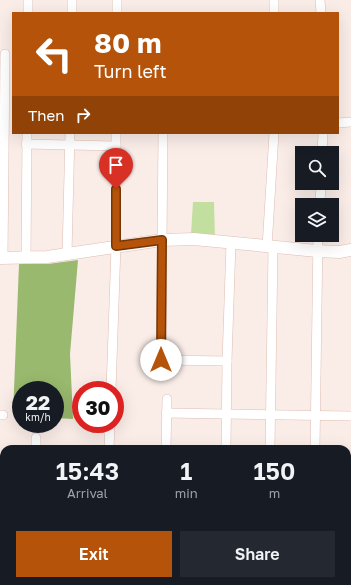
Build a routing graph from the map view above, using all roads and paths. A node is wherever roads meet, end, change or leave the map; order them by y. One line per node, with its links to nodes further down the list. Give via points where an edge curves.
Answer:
1 (28, 0): 6 (street)
2 (72, 0): 7 (street)
3 (117, 0): 8 (street)
4 (274, 0): 9 (street)
5 (320, 0): 10 (street)
6 (28, 12)
7 (72, 12)
8 (117, 12)
9 (274, 12)
10 (321, 12)
11 (6, 54): 32 (street)
12 (339, 122): 13 (street)
13 (351, 122)
14 (26, 134): 20 (street)
15 (70, 134): 21 (street)
16 (116, 134): 22 (street)
17 (163, 134): 24 (street)
18 (274, 134): 28 (street)
19 (323, 134): 23 (street)
20 (26, 144): 21 (street); 33 (street)
21 (70, 145): 22 (street); 31 (street)
22 (116, 146): 27 (street)
23 (322, 146)
24 (162, 240): 26 (street); 27 (street); 34 (street, via 161,360)
25 (318, 242): 30 (street)
26 (231, 243): 28 (street); 34 (street)
27 (116, 246): 31 (street); 35 (street)
28 (270, 247): 30 (street); 39 (street)
29 (351, 250): 30 (street)
30 (317, 251): 40 (street)
31 (67, 254): 33 (street)
32 (1, 258): 33 (street)
33 (26, 258)
34 (227, 361): 38 (street)
35 (111, 381)
36 (167, 399): 37 (street)
37 (166, 413): 38 (street); 46 (street)
38 (227, 414): 39 (street); 47 (street)
39 (271, 415): 40 (street); 48 (street)
40 (316, 416): 41 (street); 49 (street)
41 (351, 416)
42 (110, 433): 45 (street)
43 (36, 438): 44 (street)
44 (36, 445)
45 (109, 445)
46 (166, 445)
47 (226, 445)
48 (270, 445)
49 (315, 445)

